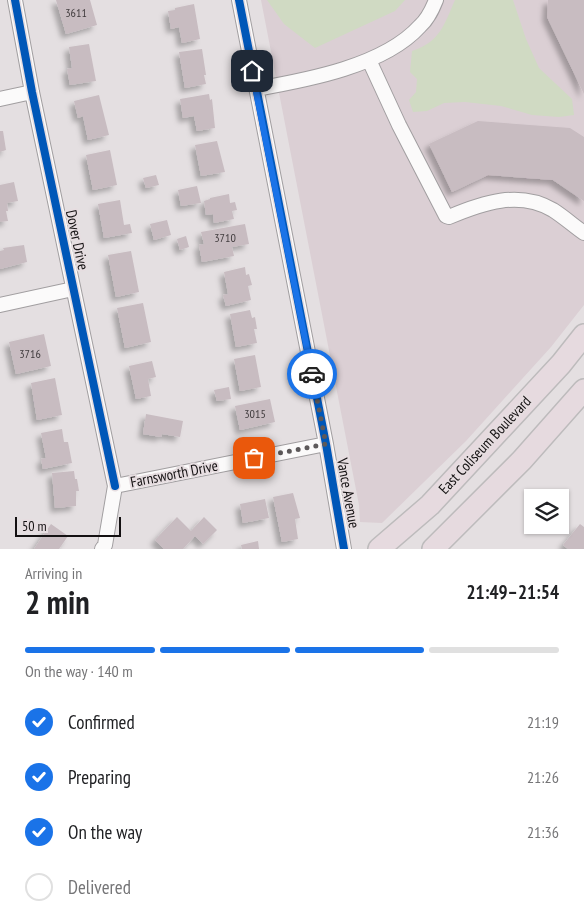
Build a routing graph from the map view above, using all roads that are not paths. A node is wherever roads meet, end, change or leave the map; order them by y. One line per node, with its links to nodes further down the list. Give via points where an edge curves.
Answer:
1 (15, 0): 6 (street, Dover Drive)
2 (238, 0): 5 (street, Vance Avenue)
3 (436, 0): 4 (street, via 431,13 410,36)
4 (369, 60): 5 (street, via 290,83); 8 (street, via 446,216 491,202 514,200 538,203 553,210)
5 (256, 89): 13 (street, Vance Avenue)
6 (32, 92): 7 (street); 9 (street, Dover Drive)
7 (0, 99)
8 (584, 233)
9 (73, 289): 10 (street); 14 (street, Dover Drive)
10 (0, 304)
11 (584, 334): 17 (highway, East Coliseum Boulevard, via 561,364 430,505)
12 (584, 390): 18 (highway, via 522,460)
13 (326, 444): 14 (street, Farnsworth Drive); 16 (street, Vance Avenue)
14 (115, 486): 15 (street, Farnsworth Drive, via 106,545)
15 (102, 549)
16 (344, 549)
17 (379, 549)
18 (433, 549)

